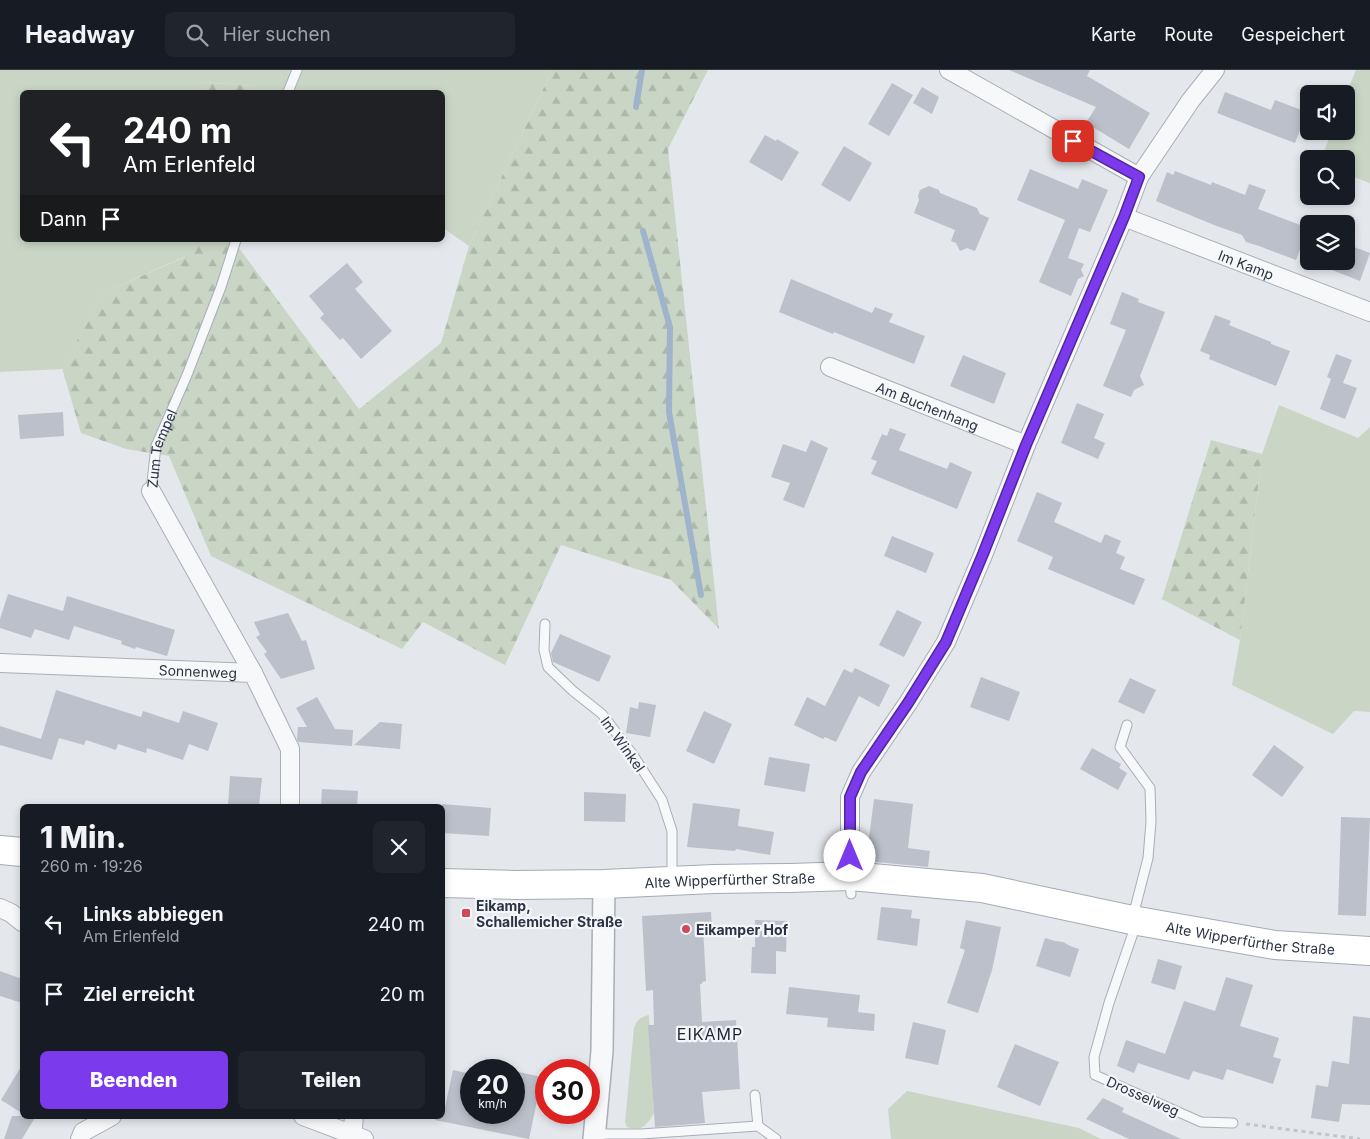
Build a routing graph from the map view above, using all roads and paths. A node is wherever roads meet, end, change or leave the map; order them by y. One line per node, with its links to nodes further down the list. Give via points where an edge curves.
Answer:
1 (297, 70): 4 (lane)
2 (949, 70): 5 (street)
3 (1215, 70): 5 (street)
4 (289, 90)
5 (1139, 177): 6 (street)
6 (1124, 217): 8 (street, Im Kamp); 10 (street)
7 (235, 242): 11 (lane, Zum Tempel, via 187,375 156,446)
8 (1370, 312)
9 (830, 367): 10 (street, Am Buchenhang)
10 (1026, 445): 22 (street, via 946,642 861,772 850,797)
11 (151, 491): 14 (street, Zum Tempel)
12 (545, 624): 19 (lane, Im Winkel, via 544,650 548,667 602,714 662,800 672,831)
13 (0, 664): 14 (street, Sonnenweg)
14 (253, 673): 16 (street, Sonnenweg, via 290,749)
15 (1127, 725): 25 (lane, via 1120,747 1150,788 1151,822 1148,858)
16 (290, 804)
17 (0, 850): 18 (main road)
18 (20, 852)
19 (672, 882): 21 (main road, Alte Wipperfürther Straße); 22 (main road, Alte Wipperfürther Straße, via 790,878)
20 (445, 883): 21 (main road, Alte Wipperfürther Straße)
21 (604, 884): 33 (street, via 602,1051)
22 (850, 885): 25 (main road, Alte Wipperfürther Straße, via 982,888)
23 (0, 908): 24 (street)
24 (20, 920)
25 (1132, 920): 26 (main road, Alte Wipperfürther Straße, via 1275,945); 31 (lane, Drosselweg, via 1133,933 1094,1057 1095,1075 1201,1122)
26 (1370, 951)
27 (756, 1095): 32 (lane)
28 (107, 1119): 35 (street, via 83,1132)
29 (310, 1119): 34 (street)
30 (354, 1119): 34 (street)
31 (1234, 1123): 37 (path)
32 (758, 1126): 33 (lane); 36 (lane)
33 (595, 1137)
34 (356, 1138)
35 (80, 1139)
36 (776, 1139)
37 (1360, 1139)

